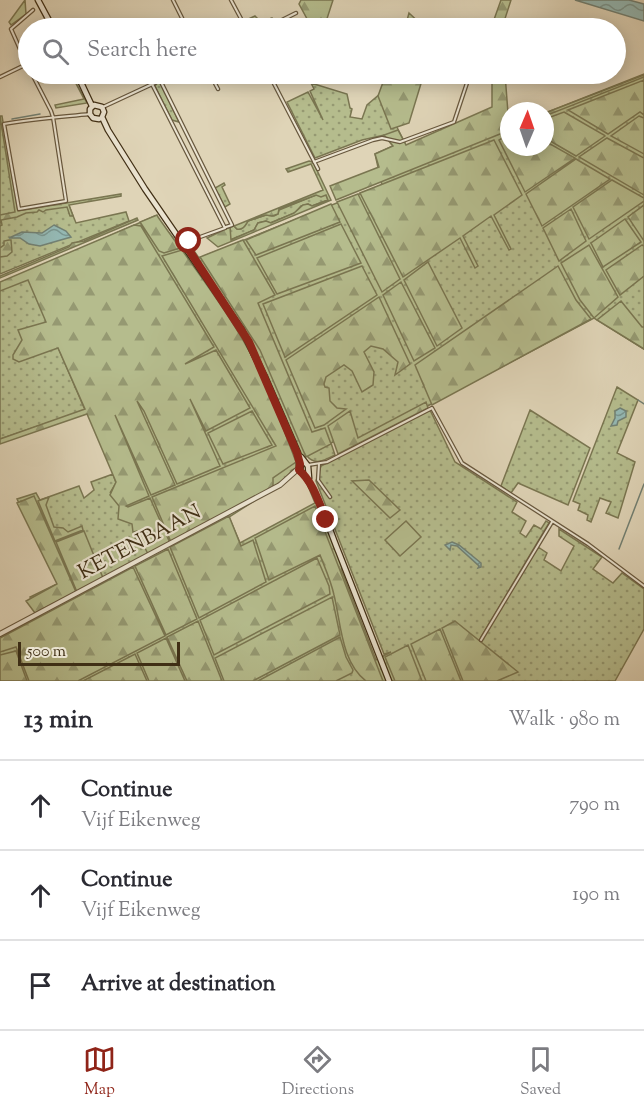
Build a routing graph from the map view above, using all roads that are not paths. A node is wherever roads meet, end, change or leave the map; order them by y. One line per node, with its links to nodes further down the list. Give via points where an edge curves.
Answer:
1 (38, 0): 7 (main road)
2 (173, 0): 8 (street)
3 (231, 0): 9 (street)
4 (33, 10): 6 (street)
5 (296, 13): 10 (street)
6 (24, 18)
7 (48, 18)
8 (182, 18)
9 (241, 18)
10 (286, 18)
11 (18, 23): 12 (street, via 11,29)
12 (18, 44)
13 (18, 70): 14 (street)
14 (0, 77)
15 (37, 84): 25 (street)
16 (82, 84): 24 (main road)
17 (152, 84): 23 (street); 29 (street)
18 (162, 84): 29 (street, via 232,225)
19 (215, 84): 22 (street)
20 (274, 84): 27 (street)
21 (467, 84): 27 (street, via 454,122 400,142 380,138)
22 (218, 90)
23 (103, 108): 24 (main road); 26 (main road)
24 (92, 109): 25 (street); 26 (main road, via 93,118)
25 (53, 117): 25 (street, via 4,124 19,209 66,201)
26 (100, 118): 30 (main road)
27 (314, 162): 28 (street)
28 (318, 169)
29 (225, 228): 30 (street)
30 (185, 246): 32 (main road, via 249,342)
31 (318, 464): 32 (street, KETENBAAN); 33 (street, via 318,480); 34 (street, KETENBAAN, via 432,408 462,463)
32 (304, 468): 36 (street, KETENBAAN, via 282,485); 38 (main road)
33 (330, 497)
34 (552, 521): 35 (street); 37 (street)
35 (644, 586)
36 (0, 634)
37 (481, 640)
38 (389, 681)

